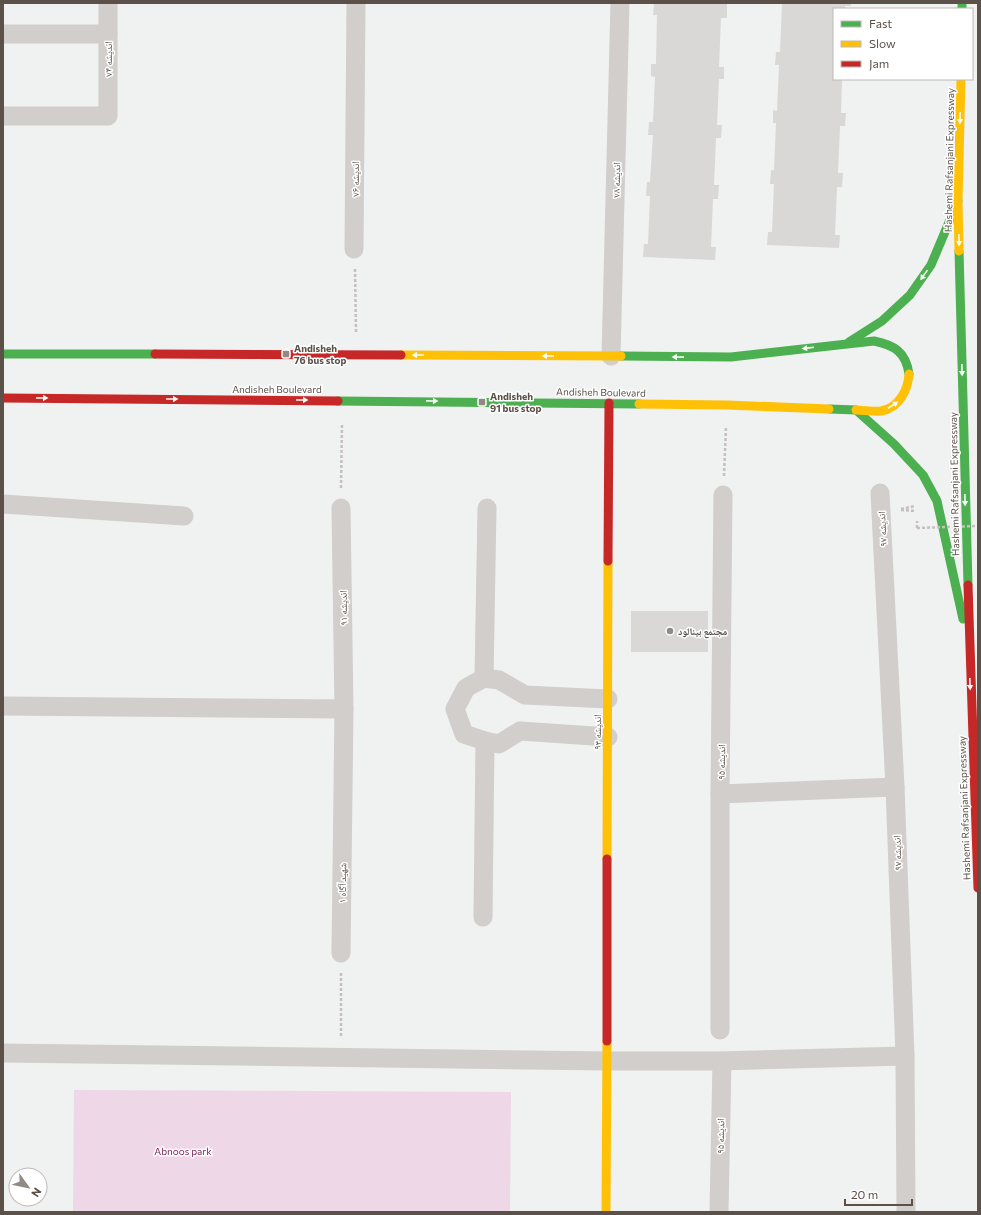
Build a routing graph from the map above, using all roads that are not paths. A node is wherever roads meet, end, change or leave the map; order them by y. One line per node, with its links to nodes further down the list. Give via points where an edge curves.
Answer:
1 (108, 3): 5 (street, اندیشه ۷۴)
2 (356, 3): 9 (street, اندیشه ۷۶)
3 (620, 3): 12 (street, اندیشه ۷۸)
4 (3, 34): 5 (street)
5 (108, 34): 7 (street, اندیشه ۷۴, via 108,116)
6 (961, 80): 8 (main road, Hashemi Rafsanjani Expressway, one-way to 8)
7 (3, 116)
8 (958, 201): 10 (main road, one-way to 10, via 931,265 910,295 882,320); 22 (main road, Hashemi Rafsanjani Expressway, one-way to 22)
9 (354, 248)
10 (847, 344): 12 (main road, one-way to 12, via 731,357); 15 (main road, Andisheh Boulevard, one-way to 10, via 884,410 897,404 906,392 910,378 908,364 900,352 888,344 874,341)
11 (3, 354): 12 (main road, one-way to 11)
12 (611, 356)
13 (3, 398): 14 (main road, Andisheh Boulevard, one-way to 14)
14 (609, 403): 15 (main road, Andisheh Boulevard); 24 (main road, اندیشه ۹۳)
15 (856, 410): 22 (main road, via 894,444 923,475 937,501)
16 (880, 493): 29 (street, اندیشه ۹۷)
17 (723, 495): 30 (street, اندیشه ۹۵)
18 (3, 504): 21 (street)
19 (341, 508): 26 (street, اندیشه ۹۱)
20 (487, 508): 23 (street)
21 (184, 516)
22 (969, 645): 31 (main road, Hashemi Rafsanjani Expressway, one-way to 31)
23 (484, 678): 24 (street, via 499,680 525,695); 28 (street, via 466,688 455,709 464,734)
24 (608, 699): 27 (main road, اندیشه ۹۳)
25 (3, 706): 26 (street)
26 (344, 708): 33 (street, شهید آگاه ۱)
27 (608, 737): 28 (street, via 520,732 499,744); 37 (main road, اندیشه ۹۳)
28 (485, 741): 32 (street)
29 (895, 787): 30 (street); 36 (street, اندیشه ۹۷)
30 (720, 794): 34 (street, اندیشه ۹۵)
31 (978, 888)
32 (483, 917)
33 (341, 952)
34 (720, 1030)
35 (3, 1053): 37 (street)
36 (905, 1056): 38 (street); 41 (street, اندیشه ۹۷)
37 (607, 1061): 38 (street); 39 (main road, اندیشه ۹۳)
38 (722, 1061): 40 (street, اندیشه ۹۵)
39 (606, 1212)
40 (719, 1212)
41 (906, 1212)

